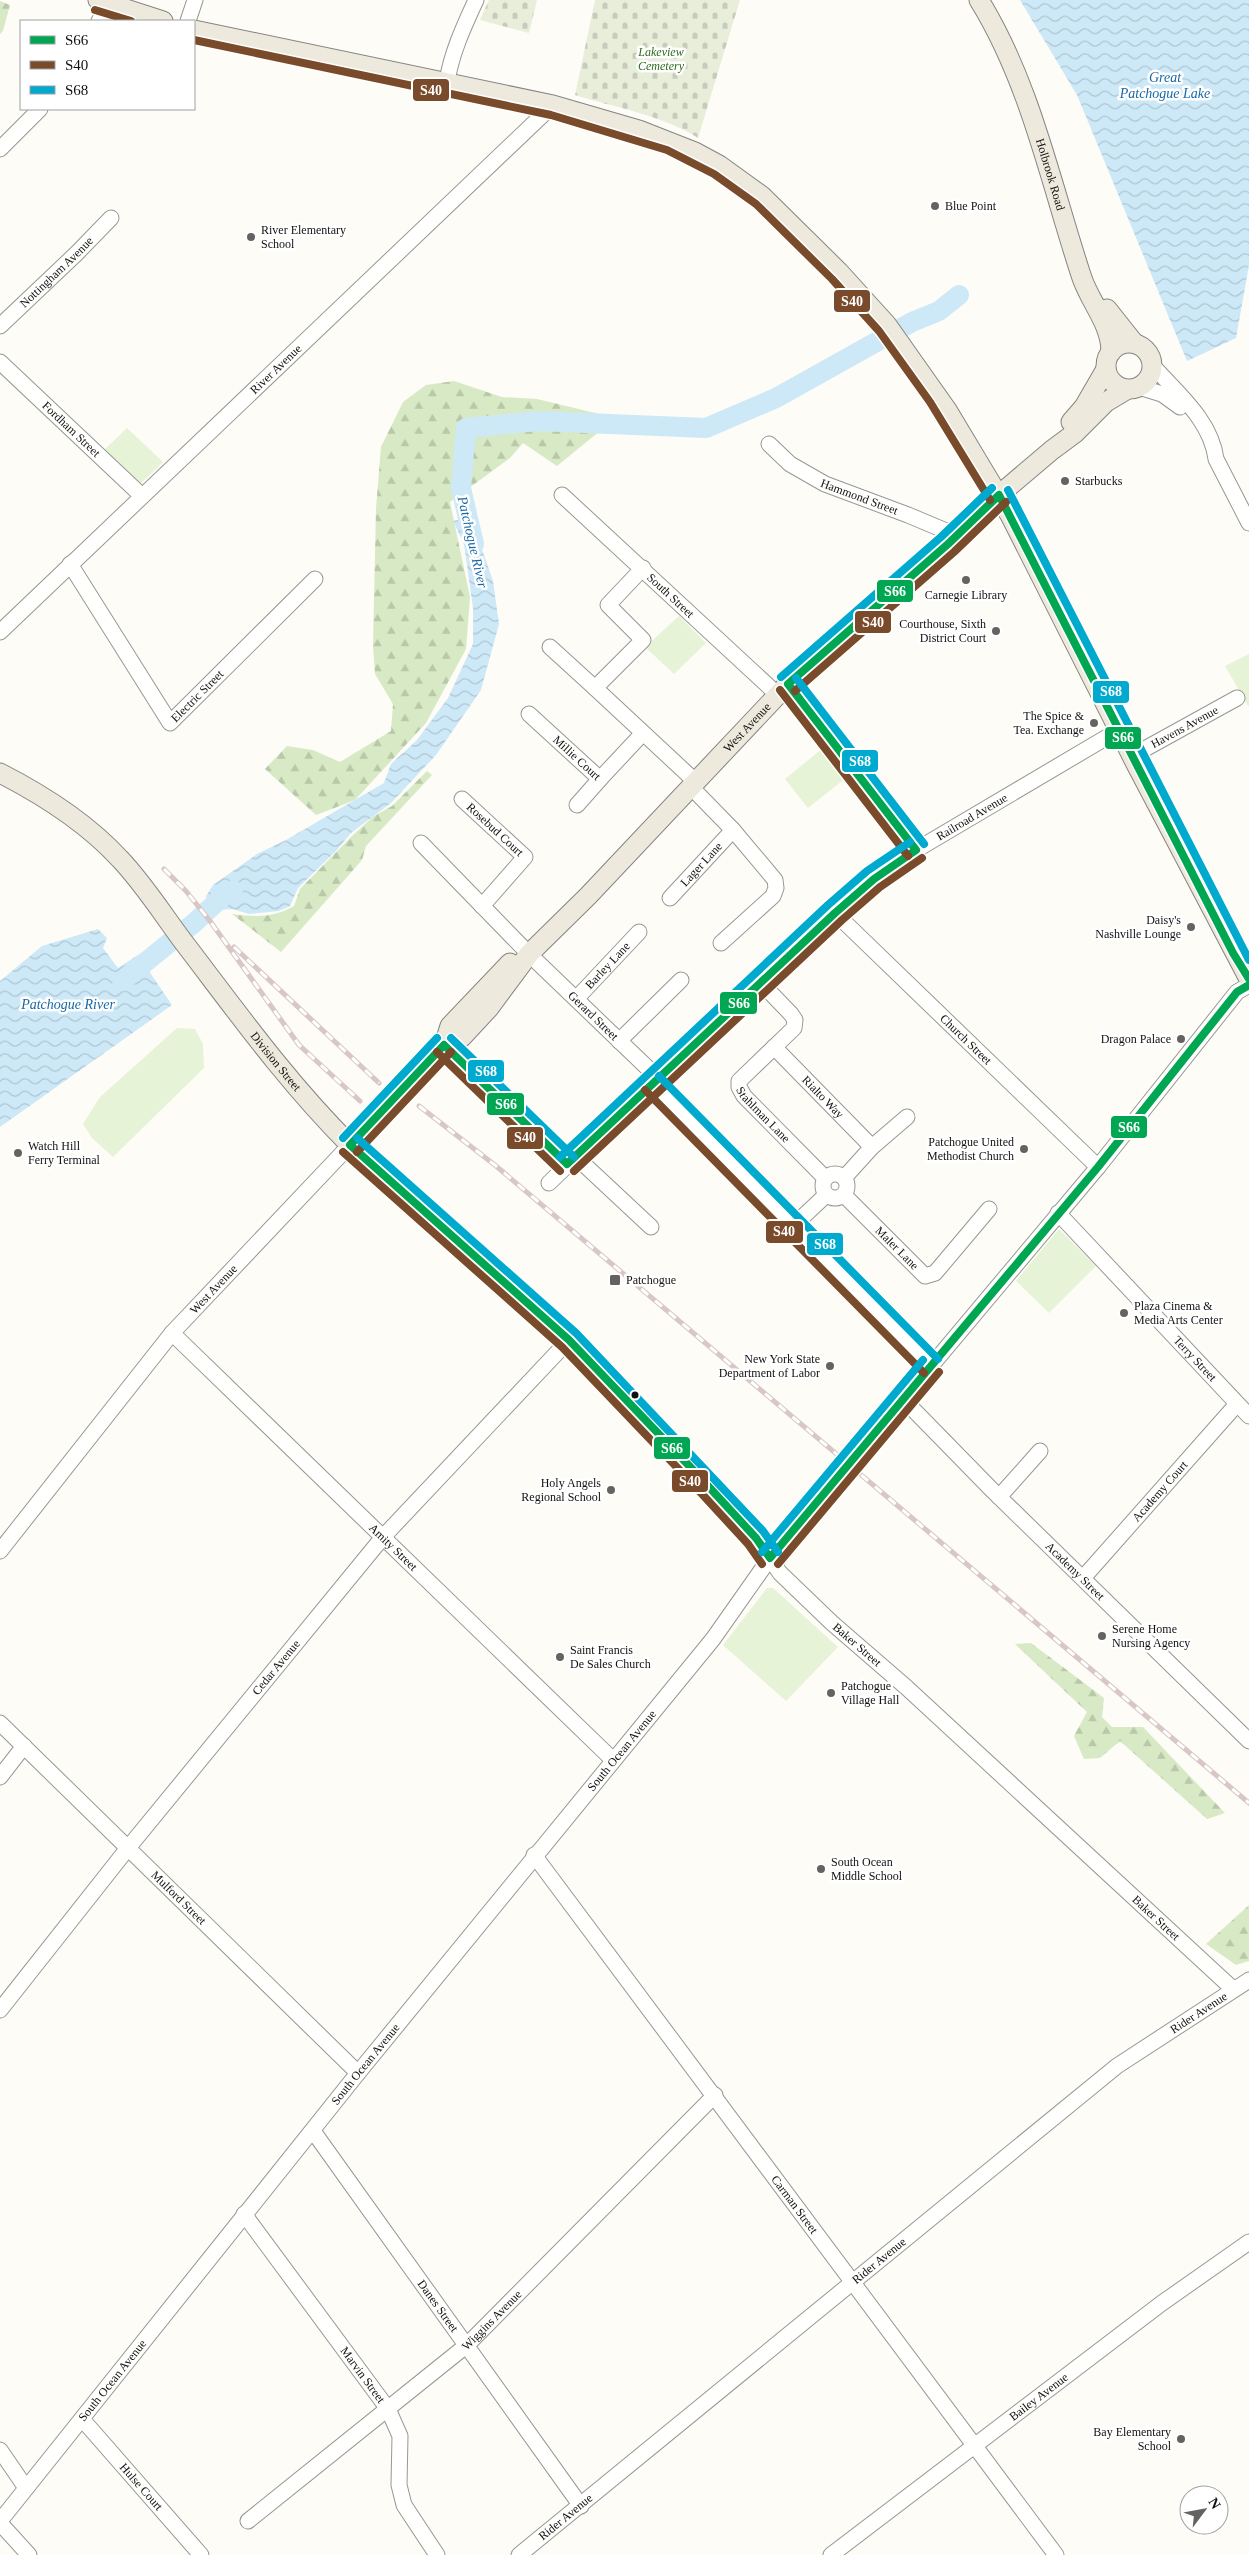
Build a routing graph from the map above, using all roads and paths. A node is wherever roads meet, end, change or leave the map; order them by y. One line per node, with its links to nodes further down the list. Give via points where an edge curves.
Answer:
1 (195, 0): 8 (street)
2 (476, 0): 10 (street)
3 (978, 0): 17 (main road, Holbrook Road, via 1000,40 1026,100 1083,280 1108,329)
4 (992, 0): 16 (main road, Holbrook Road, via 1012,37 1039,103 1096,287 1117,324)
5 (104, 2): 6 (street); 7 (main road)
6 (99, 20)
7 (160, 20)
8 (188, 20)
9 (195, 30): 10 (main road)
10 (447, 82): 11 (main road)
11 (553, 105): 25 (main road, via 671,141 719,165 762,196 839,272 901,342); 26 (street, River Avenue)
12 (39, 110): 13 (street)
13 (0, 149)
14 (110, 218): 15 (street, Nottingham Avenue)
15 (0, 326)
16 (1134, 343): 17 (main road, via 1119,345); 19 (main road, Holbrook Road, via 1149,354)
17 (1108, 361): 20 (main road, via 1111,380); 22 (main road, via 1084,407 1066,426)
18 (0, 362): 26 (street, Fordham Street)
19 (1153, 366): 20 (main road, via 1149,379); 23 (street, via 1193,410 1214,448)
20 (1133, 388): 22 (main road, via 1106,402 1075,433); 23 (street, via 1162,394 1177,404 1207,452)
21 (769, 444): 29 (street, Hammond Street, via 790,464 825,484)
22 (1052, 450): 25 (main road)
23 (1216, 459): 27 (street)
24 (562, 495): 31 (street, South Street)
25 (999, 495): 29 (main road, West Avenue); 39 (main road)
26 (142, 496): 30 (street, River Avenue)
27 (1245, 505): 28 (street)
28 (1249, 523)
29 (958, 536): 36 (main road, West Avenue, via 815,658)
30 (70, 564): 32 (street, Electric Street, via 170,723); 33 (street, River Avenue)
31 (643, 568): 35 (street, via 608,605 643,640); 36 (street, South Street)
32 (315, 579)
33 (0, 632)
34 (550, 647): 35 (street)
35 (594, 688): 40 (street)
36 (783, 690): 44 (main road, West Avenue); 49 (street, South Street)
37 (1237, 698): 41 (street, Havens Avenue)
38 (530, 714): 43 (street, Millie Court)
39 (1119, 730): 41 (main road); 49 (street, Railroad Avenue)
40 (643, 733): 43 (street, Millie Court); 44 (street)
41 (1132, 756): 56 (main road)
42 (2, 776): 66 (main road, Division Street, via 28,787 71,816 120,858 284,1074)
43 (600, 779): 46 (street)
44 (693, 785): 47 (street, Lager Lane); 55 (main road, West Avenue)
45 (462, 799): 51 (street, Rosebud Court, via 524,857)
46 (577, 805)
47 (733, 830): 50 (street, Lager Lane); 54 (street, Lager Lane, via 775,880 776,888 773,896)
48 (421, 843): 51 (street)
49 (916, 850): 52 (street, Railroad Avenue, via 874,879)
50 (670, 898)
51 (482, 906): 55 (street)
52 (835, 913): 58 (street, Railroad Avenue); 69 (street, Church Street)
53 (639, 932): 60 (street, Barley Lane)
54 (721, 943)
55 (529, 954): 60 (street, Gerard Street); 62 (main road, West Avenue, via 489,1008 462,1037)
56 (1249, 979)
57 (681, 980): 61 (street)
58 (760, 982): 63 (street, Stahlman Lane, via 794,1020 794,1028); 64 (street, Railroad Avenue)
59 (1249, 985): 69 (street, South Ocean Avenue, via 1237,992)
60 (576, 999): 61 (street, Gerard Street)
61 (619, 1040): 64 (street, Gerard Street)
62 (444, 1045): 66 (main road, West Avenue); 68 (street)
63 (774, 1047): 67 (street, Rialto Way); 70 (street, Stahlman Lane, via 739,1081 739,1087 744,1096)
64 (655, 1081): 68 (street, Railroad Avenue); 77 (street, Gerard Street)
65 (908, 1117): 67 (street)
66 (350, 1145): 79 (street, West Avenue); 80 (street, Division Street)
67 (872, 1147): 71 (street)
68 (571, 1160): 72 (street, Railroad Avenue); 78 (street)
69 (1098, 1167): 76 (street, South Ocean Avenue)
70 (826, 1178): 71 (street, via 835,1174); 73 (street, via 822,1186)
71 (844, 1178): 74 (street, via 847,1186)
72 (549, 1183)
73 (826, 1195): 74 (street, via 835,1199); 77 (street)
74 (844, 1195): 75 (street, Maler Lane, via 925,1276 935,1273)
75 (989, 1209)
76 (1058, 1213): 81 (street, South Ocean Avenue); 83 (street, Terry Street)
77 (793, 1226): 81 (street, Gerard Street)
78 (651, 1227)
79 (172, 1333): 87 (street, Amity Street); 88 (street, West Avenue)
80 (569, 1340): 87 (street, Cedar Avenue); 89 (street, Baker Street, via 697,1474 756,1538)
81 (931, 1366): 82 (street, South Ocean Avenue)
82 (904, 1400): 86 (street, Academy Street); 89 (street, South Ocean Avenue)
83 (1237, 1404): 84 (street, Terry Street); 90 (street, Academy Court)
84 (1249, 1416)
85 (1040, 1452): 86 (street)
86 (999, 1497): 90 (street, Academy Street)
87 (383, 1537): 94 (street, Amity Street); 96 (street, Cedar Avenue)
88 (0, 1551)
89 (770, 1558): 94 (street, South Ocean Avenue, via 713,1639); 99 (street, Baker Street, via 780,1573 832,1623 906,1687)
90 (1083, 1578): 92 (street, Academy Street)
91 (0, 1723): 93 (street, Mulford Street)
92 (1249, 1741)
93 (24, 1746): 95 (street); 96 (street, Mulford Street)
94 (613, 1760): 97 (street, South Ocean Avenue)
95 (0, 1777)
96 (128, 1848): 100 (street, Cedar Avenue); 101 (street, Mulford Street)
97 (534, 1855): 101 (street, South Ocean Avenue); 102 (street, Carman Street)
98 (1249, 1980): 99 (street, Rider Avenue)
99 (1232, 1989): 106 (street, Rider Avenue, via 1117,2066)
100 (0, 2010)
101 (358, 2072): 103 (street, South Ocean Avenue)
102 (715, 2095): 106 (street, Carman Street); 107 (street, Wiggins Avenue)
103 (313, 2131): 104 (street, South Ocean Avenue); 107 (street, Danes Street)
104 (244, 2214): 108 (street, Marvin Street); 109 (street, South Ocean Avenue)
105 (1249, 2242): 110 (street, Bailey Avenue, via 1162,2303)
106 (852, 2282): 110 (street, Carman Street); 113 (street, Rider Avenue)
107 (467, 2346): 108 (street, Wiggins Avenue); 113 (street, Danes Street)
108 (388, 2410): 114 (street, Wiggins Avenue); 118 (street, Marvin Street, via 400,2436 399,2485 404,2506)
109 (82, 2418): 112 (street, South Ocean Avenue); 117 (street, Hulse Court)
110 (974, 2446): 120 (street, Bailey Avenue); 121 (street, Carman Street)
111 (0, 2450): 112 (street)
112 (26, 2488): 115 (street, South Ocean Avenue)
113 (581, 2506): 119 (street, Rider Avenue)
114 (248, 2521)
115 (0, 2522): 116 (street)
116 (29, 2555)
117 (201, 2555)
118 (437, 2555)
119 (519, 2555)
120 (831, 2555)
121 (1056, 2555)

